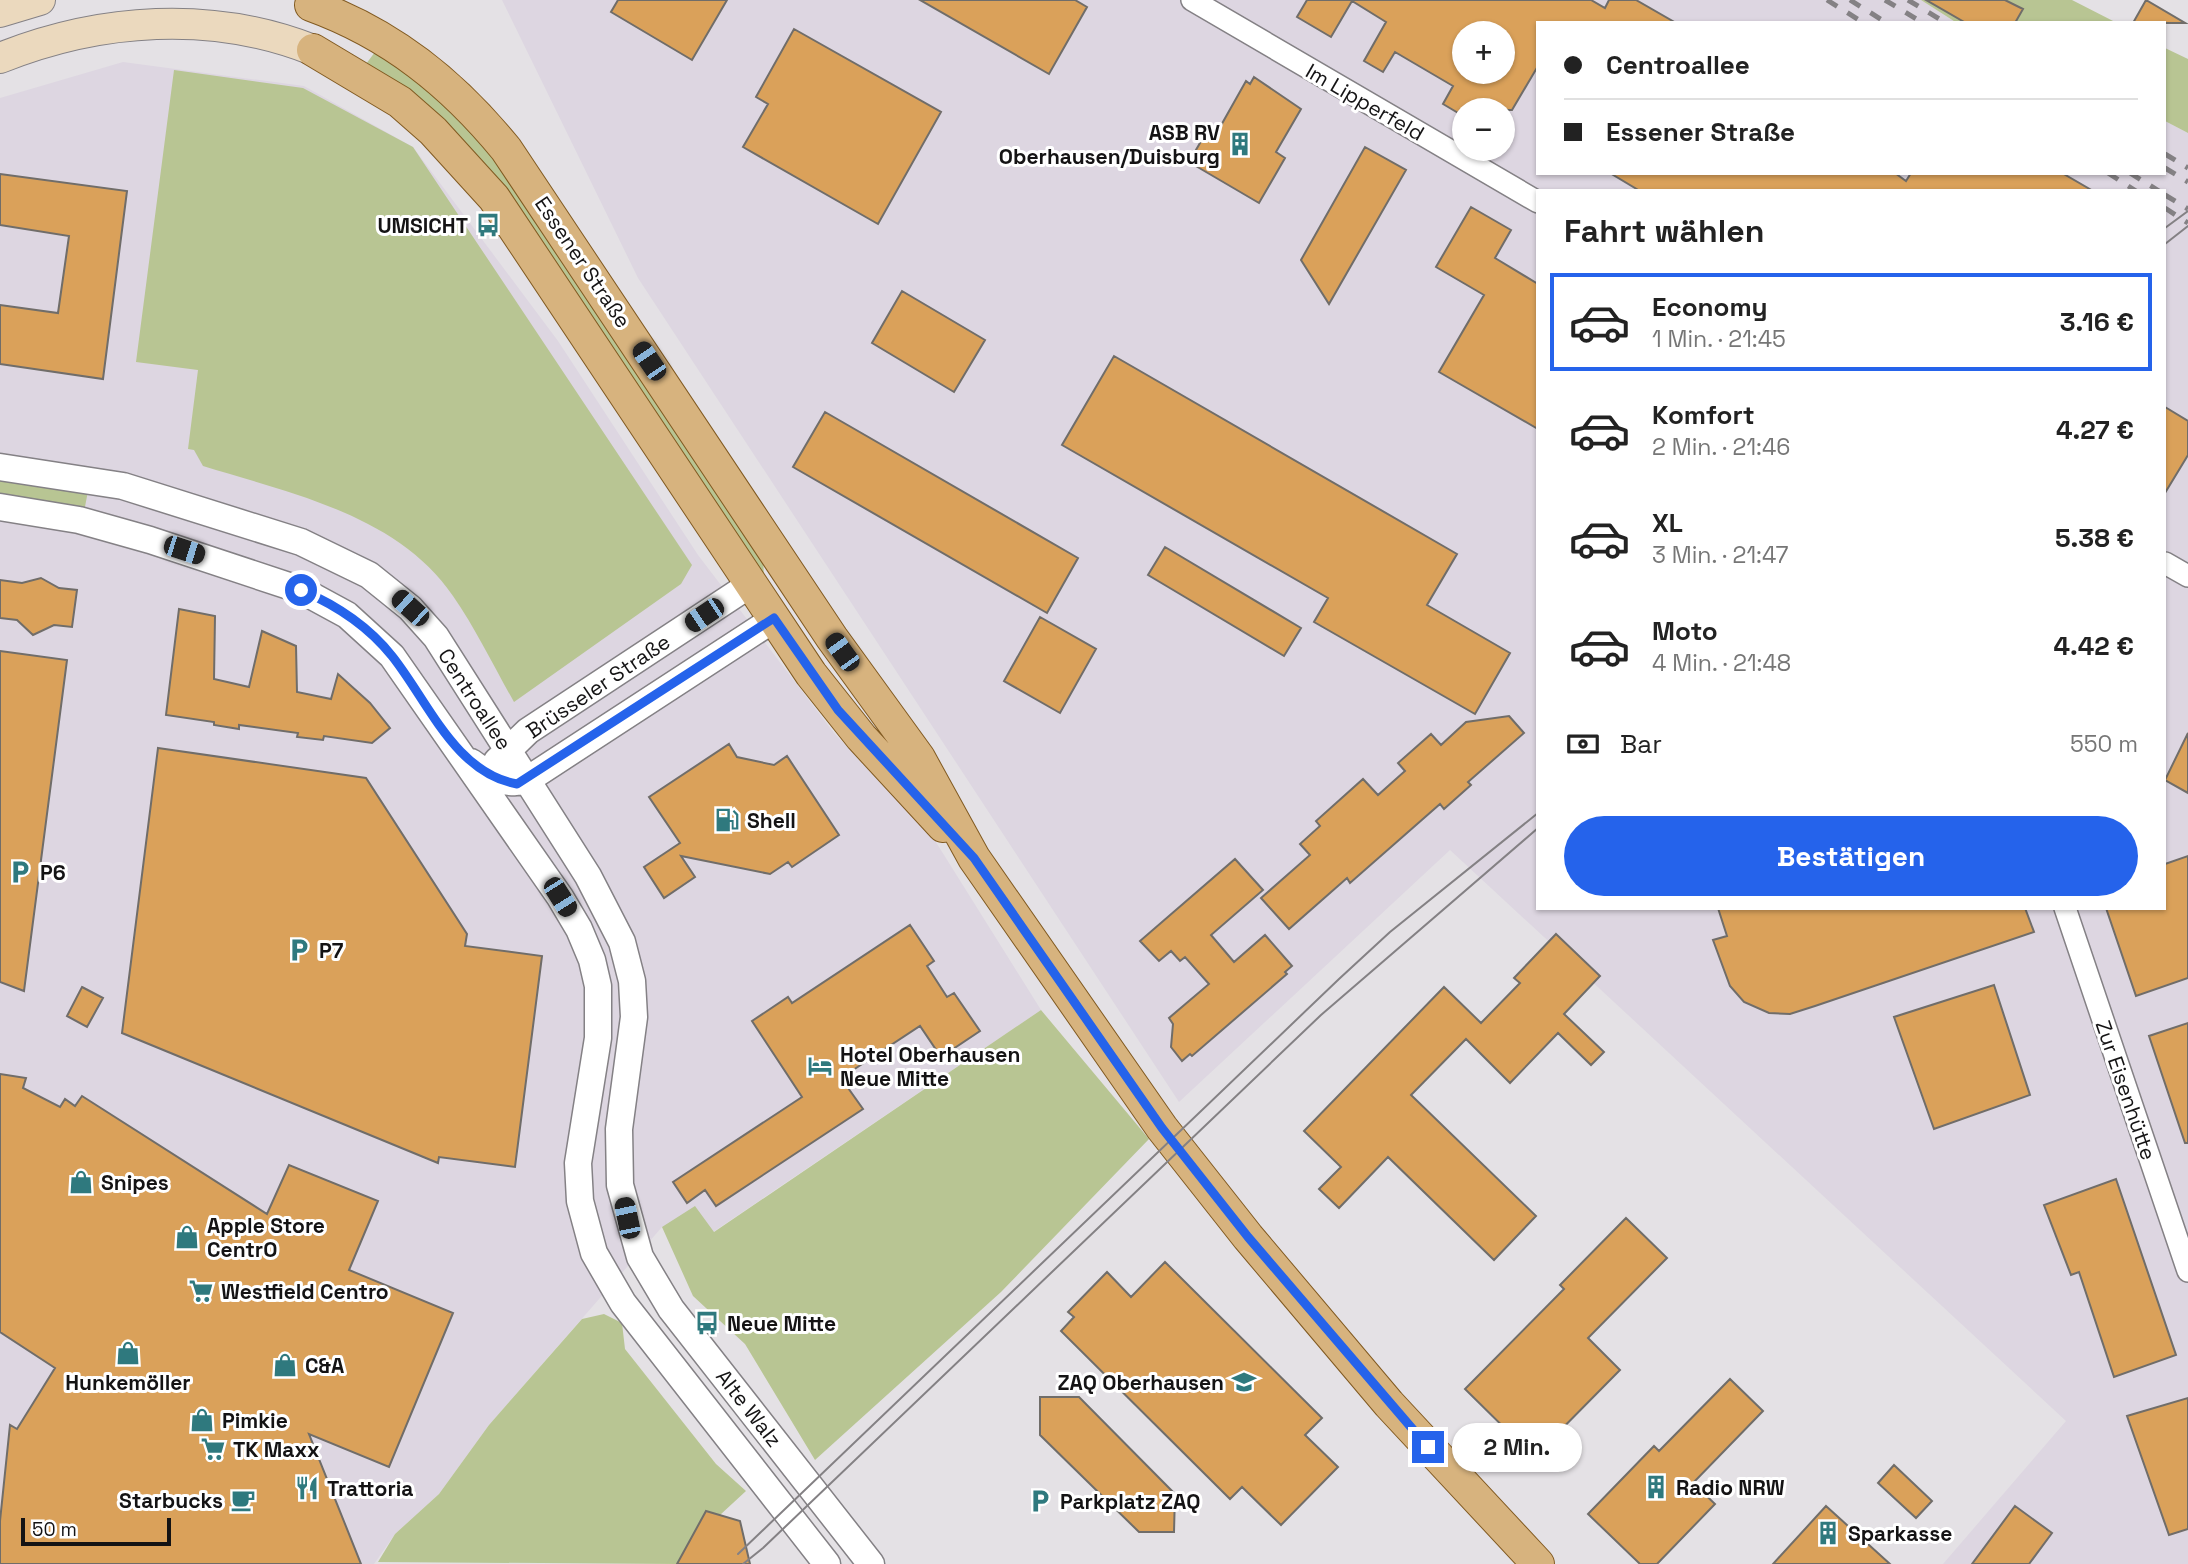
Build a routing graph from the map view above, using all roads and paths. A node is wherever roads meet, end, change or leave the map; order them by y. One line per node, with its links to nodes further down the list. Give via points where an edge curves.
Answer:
1 (40, 0): 5 (main road)
2 (1192, 0): 8 (street, Im Lipperfeld)
3 (307, 2): 4 (main road, Essener Straße); 6 (main road, Essener Straße)
4 (349, 9): 6 (main road); 14 (main road, Essener Straße, via 424,66 506,149)
5 (0, 12)
6 (313, 50): 7 (main road, via 250,29 159,23 94,30); 13 (main road, Essener Straße, via 400,102 465,163 494,198)
7 (0, 58)
8 (1536, 201)
9 (0, 467): 16 (street, Centroallee, via 96,480 158,496 300,542 356,567 393,592 424,623)
10 (0, 507): 18 (street, Centroallee, via 115,529 318,597 377,639)
11 (2166, 564): 12 (street)
12 (2188, 576)
13 (751, 584): 14 (main road); 15 (main road, Essener Straße); 16 (street, Brüsseler Straße)
14 (797, 584): 15 (main road); 19 (main road, Essener Straße, via 919,758)
15 (774, 618): 17 (street, Brüsseler Straße); 19 (main road, Essener Straße, via 838,710)
16 (507, 748): 17 (street, Centroallee); 18 (street, Brüsseler Straße, via 494,766)
17 (527, 780): 18 (street); 21 (street, Centroallee, via 608,912 629,963 634,1017 618,1154 620,1185)
18 (492, 788): 22 (street, Centroallee, via 569,912 595,973 600,1002 598,1038 578,1163 583,1220)
19 (974, 858): 26 (main road, Essener Straße, via 1162,1128 1248,1237 1389,1404)
20 (2066, 910): 23 (street, Zur Eisenhütte)
21 (635, 1246): 25 (street, Alte Walz, via 671,1309)
22 (594, 1253): 24 (street, Alte Walz, via 623,1303)
23 (2188, 1271)
24 (827, 1564)
25 (871, 1564)
26 (1538, 1564)

